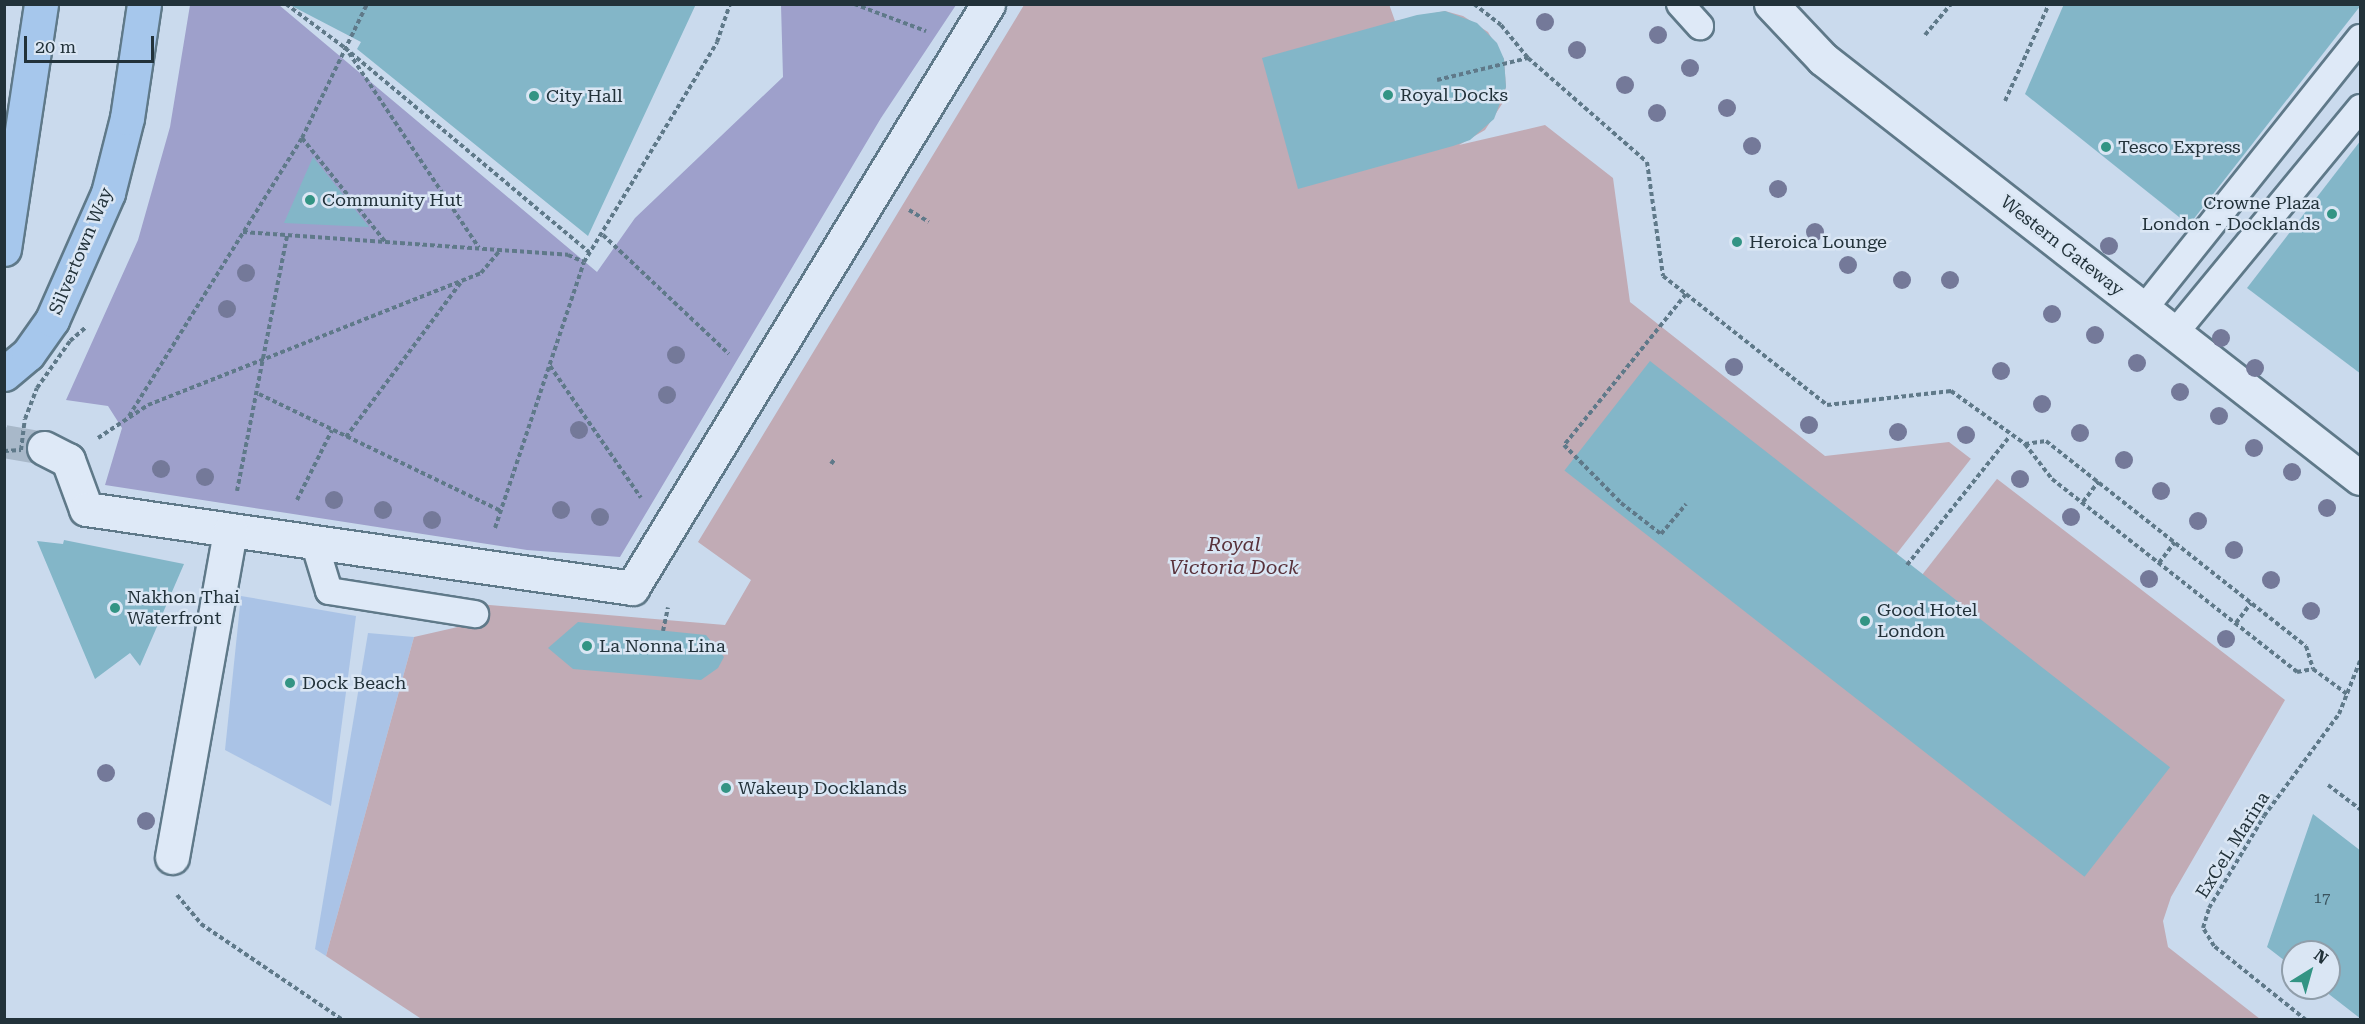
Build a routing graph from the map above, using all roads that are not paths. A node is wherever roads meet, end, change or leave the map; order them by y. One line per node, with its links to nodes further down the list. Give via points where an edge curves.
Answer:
1 (41, 4): 9 (main road)
2 (144, 4): 12 (main road, Silvertown Way, via 127,118 108,193 52,320 28,354)
3 (988, 4): 16 (street, via 632,588)
4 (1680, 4): 6 (lane)
5 (1771, 4): 10 (street, Western Gateway, via 1823,59)
6 (1700, 26)
7 (2361, 38): 10 (lane)
8 (2361, 108): 11 (lane)
9 (4, 249)
10 (2143, 310): 11 (street, Western Gateway)
11 (2174, 334): 14 (street, Western Gateway)
12 (4, 374)
13 (44, 448): 15 (street, via 68,460 86,509)
14 (2361, 478)
15 (232, 517): 16 (street); 18 (street)
16 (314, 542): 17 (lane, via 329,591)
17 (475, 614)
18 (172, 857)

